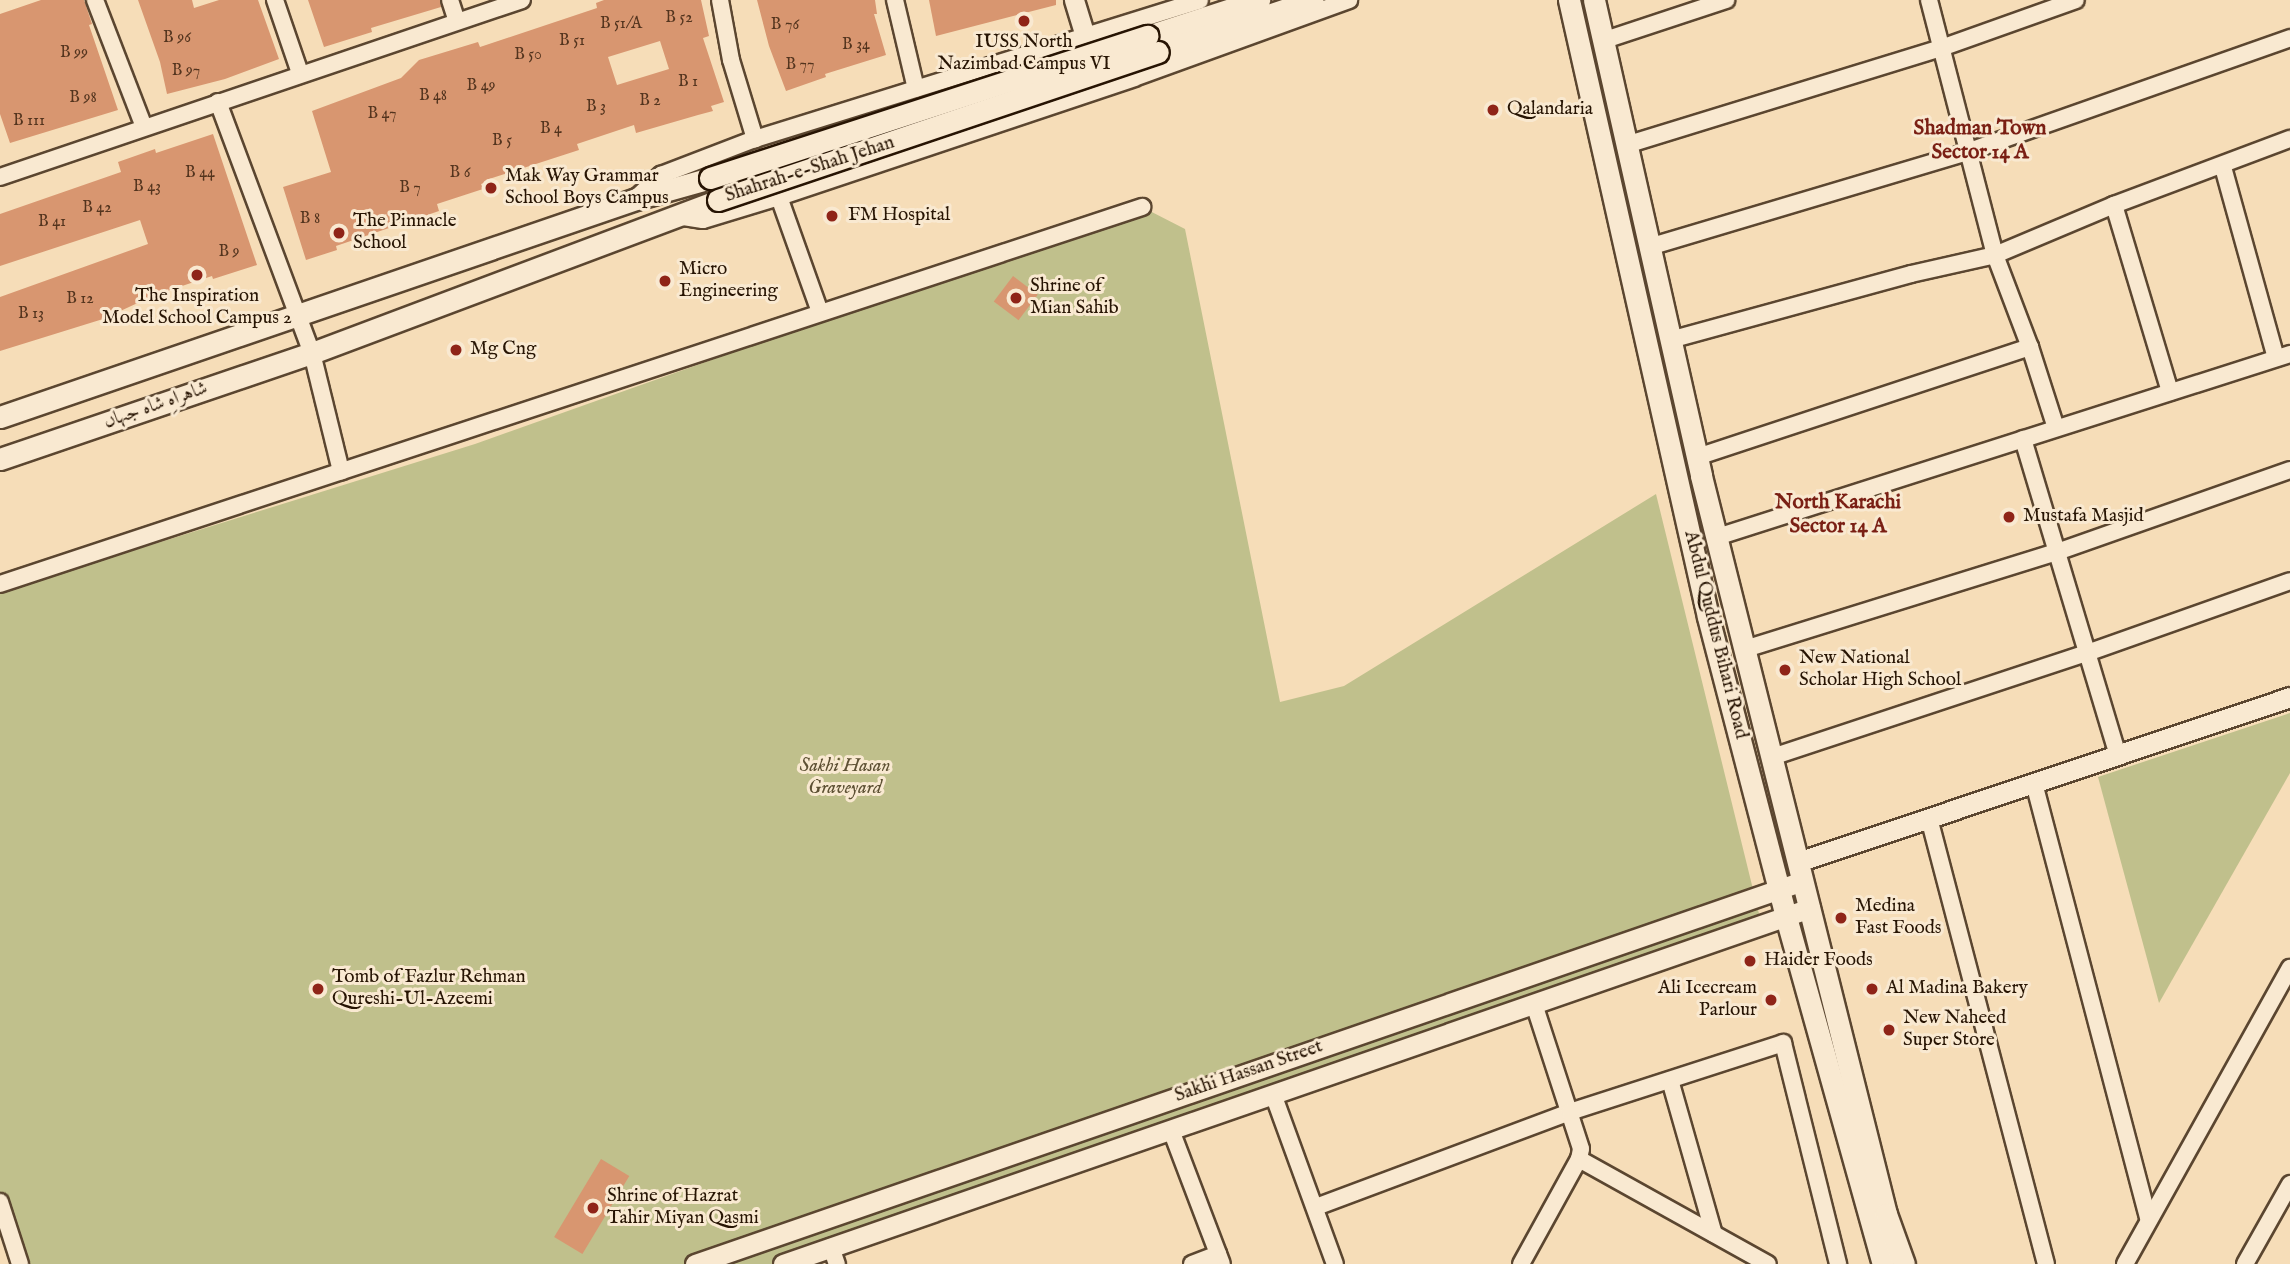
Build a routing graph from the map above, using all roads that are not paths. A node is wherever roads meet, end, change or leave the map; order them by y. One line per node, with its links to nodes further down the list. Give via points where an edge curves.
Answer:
1 (95, 0): 27 (street)
2 (275, 0): 23 (street)
3 (450, 0): 17 (street)
4 (522, 0): 17 (street)
5 (720, 0): 28 (street, via 731,60)
6 (895, 0): 25 (street)
7 (1074, 0): 19 (street)
8 (1200, 0): 18 (street)
9 (1259, 0): 35 (main road, Shahrah-e-Shah Jehan, bridge)
10 (1313, 0): 38 (main road, Shahrah-e-Shah Jehan, bridge)
11 (1349, 0): 24 (street)
12 (1569, 0): 67 (main road, Abdul Quddus Bihari Road, via 1708,617)
13 (1594, 0): 21 (main road, Abdul Quddus Bihari Road)
14 (1726, 0): 21 (street)
15 (1929, 0): 22 (street)
16 (2076, 0): 22 (street)
17 (457, 21): 23 (street)
18 (1118, 27): 19 (street); 24 (street)
19 (1085, 34): 25 (street)
20 (2290, 38): 31 (street)
21 (1602, 41): 30 (main road, Abdul Quddus Bihari Road)
22 (1941, 48): 30 (street); 31 (street)
23 (300, 73): 26 (street)
24 (1134, 78): 34 (street)
25 (916, 89): 28 (street)
26 (218, 102): 27 (street); 42 (street)
27 (144, 128): 33 (street)
28 (755, 139): 35 (street, via 661,175)
29 (2290, 139): 32 (street)
30 (1626, 145): 39 (main road, Abdul Quddus Bihari Road)
31 (1967, 152): 39 (street); 40 (street)
32 (2223, 167): 36 (street); 46 (street)
33 (0, 177)
34 (779, 197): 38 (street, via 703,220); 41 (street)
35 (636, 199): 42 (main road, Shahrah-e-Shah Jehan)
36 (2114, 205): 40 (street); 47 (street)
37 (1142, 207): 41 (street)
38 (674, 216): 45 (main road, Shahrah-e-Shah Jehan)
39 (1649, 247): 43 (main road, Abdul Quddus Bihari Road)
40 (1995, 255): 43 (street); 44 (street)
41 (820, 312): 54 (street)
42 (299, 315): 45 (street); 48 (main road, شاہراہِ شاہ جہاں)
43 (1670, 340): 51 (main road, Abdul Quddus Bihari Road)
44 (2030, 347): 49 (street); 51 (street)
45 (312, 353): 52 (main road, شاہراہِ شاہ جہاں); 54 (street)
46 (2283, 356): 47 (street)
47 (2170, 391): 49 (street)
48 (0, 417)
49 (2056, 428): 50 (street)
50 (2023, 439): 55 (street); 56 (street)
51 (1697, 457): 55 (main road, Abdul Quddus Bihari Road)
52 (0, 459)
53 (2290, 470): 56 (street)
54 (341, 471): 58 (street)
55 (1717, 537): 59 (main road, Abdul Quddus Bihari Road)
56 (2057, 552): 59 (street); 60 (street)
57 (2290, 581): 60 (street)
58 (0, 584)
59 (1745, 649): 63 (main road, Abdul Quddus Bihari Road)
60 (2087, 653): 62 (street); 63 (street)
61 (2290, 697): 62 (street, Sakhi Hassan Street)
62 (2118, 755): 64 (street, Sakhi Hassan Street)
63 (1772, 757): 66 (main road, Abdul Quddus Bihari Road)
64 (2034, 783): 65 (street, Sakhi Hassan Street); 80 (street)
65 (1929, 818): 66 (street, Sakhi Hassan Street); 94 (street)
66 (1801, 872): 67 (street, Sakhi Hassan Street); 68 (main road, Abdul Quddus Bihari Road)
67 (1779, 889): 69 (main road, Abdul Quddus Bihari Road); 86 (street, Sakhi Hassan Street)
68 (1810, 908): 69 (street, Sakhi Hassan Street); 93 (main road, Abdul Quddus Bihari Road, via 1886,1214)
69 (1786, 917): 71 (street, Sakhi Hassan Street); 92 (main road, Abdul Quddus Bihari Road)
70 (2290, 968): 80 (street)
71 (1534, 1004): 73 (street, Sakhi Hassan Street); 74 (street)
72 (1670, 1080): 74 (street); 81 (street); 91 (street, via 1783,1044)
73 (1273, 1094): 75 (street, Sakhi Hassan Street); 79 (street)
74 (1570, 1112): 76 (street, via 1581,1149); 79 (street)
75 (1171, 1130): 82 (street, Sakhi Hassan Street); 83 (street)
76 (1579, 1158): 81 (street); 84 (street)
77 (2290, 1184): 96 (street)
78 (0, 1202): 85 (street)
79 (1316, 1207): 89 (street)
80 (2149, 1220): 95 (street)
81 (1714, 1234): 90 (street)
82 (834, 1256): 87 (street, Sakhi Hassan Street)
83 (1220, 1259): 88 (street)
84 (1529, 1261)
85 (20, 1264)
86 (695, 1264)
87 (783, 1264)
88 (1192, 1264)
89 (1335, 1264)
90 (1768, 1264)
91 (1838, 1264)
92 (1883, 1264)
93 (1904, 1264)
94 (2046, 1264)
95 (2125, 1264)
96 (2245, 1264)

